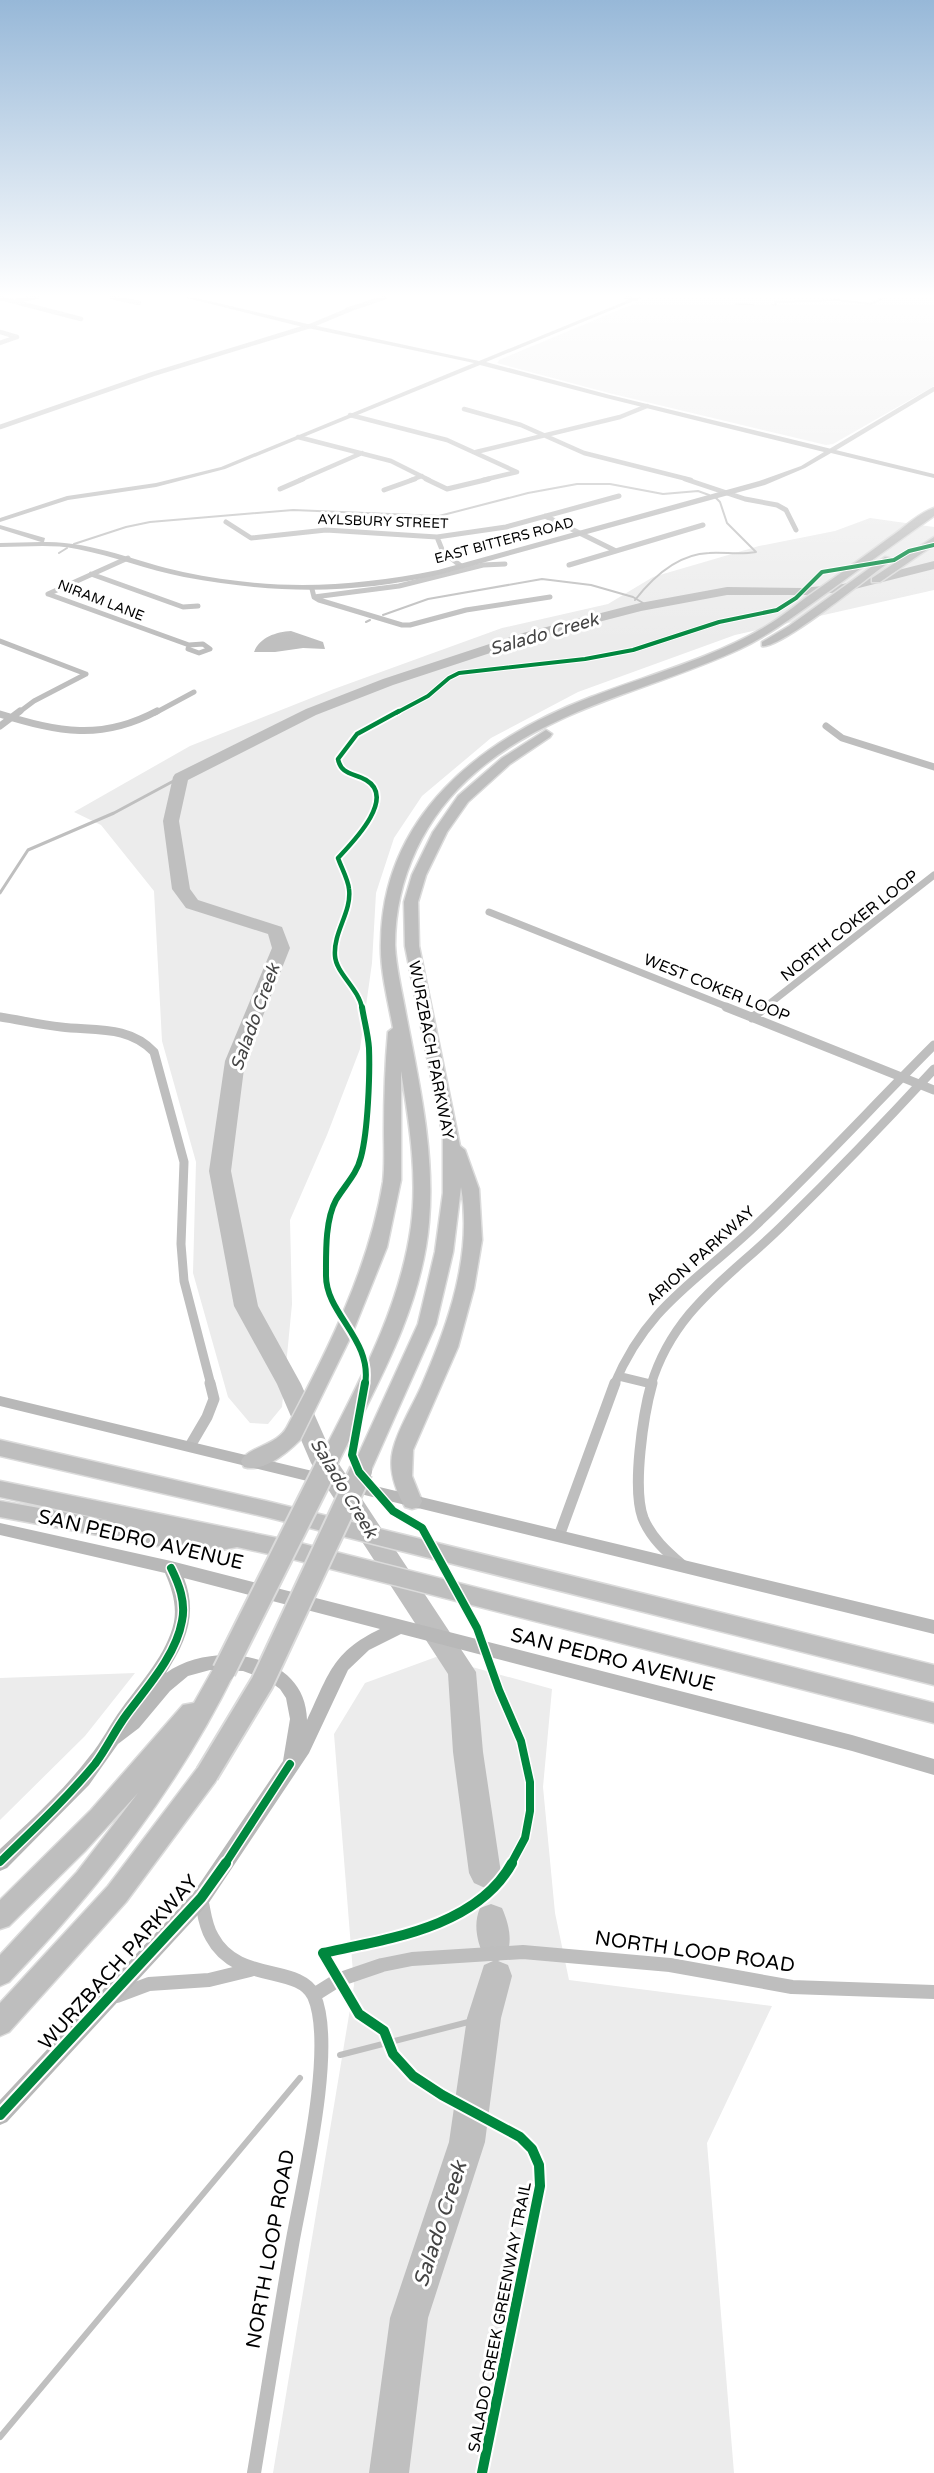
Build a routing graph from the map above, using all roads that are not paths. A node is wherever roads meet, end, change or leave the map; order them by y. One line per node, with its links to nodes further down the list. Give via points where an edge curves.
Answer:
1 (42, 412): 10 (street)
2 (357, 412): 8 (main road)
3 (370, 412): 9 (main road)
4 (477, 412): 11 (street)
5 (631, 412): 11 (street)
6 (674, 412): 14 (main road)
7 (895, 412): 14 (street, EAST BITTERS ROAD)
8 (350, 415): 9 (street); 12 (main road)
9 (359, 417): 13 (main road); 15 (street, via 447,440)
10 (0, 427)
11 (545, 435): 15 (street); 22 (street, via 584,453)
12 (298, 437): 13 (street); 19 (main road)
13 (308, 439): 16 (street); 19 (main road, via 228,472)
14 (832, 450): 17 (main road); 22 (main road, EAST BITTERS ROAD, via 786,475)
15 (476, 452): 18 (street, via 517,472 447,489)
16 (362, 453): 18 (street); 20 (street)
17 (933, 475)
18 (422, 476): 21 (street)
19 (193, 479): 27 (main road, via 51,504)
20 (280, 489)
21 (384, 490)
22 (727, 493): 32 (street, via 784,508); 33 (main road, EAST BITTERS ROAD)
23 (619, 496): 26 (street, AYLSBURY STREET)
24 (934, 499): 47 (highway, via 858,552)
25 (934, 511): 47 (highway, WURZBACH PARKWAY)
26 (545, 516): 33 (street); 34 (street, AYLSBURY STREET, via 482,532)
27 (0, 520)
28 (226, 522): 34 (street, AYLSBURY STREET, via 251,538 325,530)
29 (934, 524): 48 (highway, WURZBACH PARKWAY)
30 (703, 525): 38 (street)
31 (0, 527): 36 (main road)
32 (796, 530)
33 (579, 533): 38 (street); 42 (main road, EAST BITTERS ROAD)
34 (437, 537): 42 (street, via 443,552)
35 (934, 540): 48 (highway, via 846,601)
36 (56, 544): 37 (main road); 39 (main road, EAST BITTERS ROAD)
37 (0, 545)
38 (614, 550): 41 (street)
39 (128, 558): 43 (street); 44 (main road, EAST BITTERS ROAD, via 208,580)
40 (506, 564): 44 (street, via 491,564 399,586)
41 (568, 565)
42 (461, 566): 44 (main road, EAST BITTERS ROAD)
43 (91, 574): 46 (street, via 183,607); 50 (street, NIRAM LANE, via 48,594)
44 (313, 593): 45 (street, via 414,626 467,610)
45 (550, 597)
46 (198, 606)
47 (799, 607): 62 (highway, WURZBACH PARKWAY, via 741,645 575,705 492,752 447,792 410,843 390,908 388,944 398,1006)
48 (809, 617): 67 (highway, WURZBACH PARKWAY, via 731,660 579,716 530,743 463,799 440,832 411,902 412,946)
49 (0, 641): 53 (street, via 86,674)
50 (189, 645)
51 (194, 692): 53 (street, via 110,730 70,729)
52 (0, 714): 53 (street)
53 (11, 717): 54 (street)
54 (0, 726)
55 (826, 726): 56 (street, via 842,738)
56 (934, 767)
57 (934, 875): 60 (street, NORTH COKER LOOP)
58 (489, 912): 60 (street, WEST COKER LOOP)
59 (0, 1017): 74 (street, via 117,1032 149,1044 154,1052 184,1162 184,1281 214,1399)
60 (752, 1018): 64 (street, WEST COKER LOOP)
61 (934, 1045): 64 (street, ARION PARKWAY)
62 (401, 1070): 77 (highway, via 392,1180 378,1247 342,1334 293,1435 279,1448); 91 (highway, WURZBACH PARKWAY, bridge, via 421,1171 420,1224 409,1279 386,1345 224,1671)
63 (934, 1070): 65 (street, ARION PARKWAY)
64 (903, 1078): 65 (street, WEST COKER LOOP); 68 (street, ARION PARKWAY)
65 (920, 1085): 66 (street, WEST COKER LOOP); 69 (street, ARION PARKWAY)
66 (934, 1090)
67 (451, 1137): 79 (highway, via 470,1189 473,1240 465,1288 448,1347 403,1450 402,1476); 102 (highway, WURZBACH PARKWAY, bridge, via 452,1193 444,1252 427,1324 262,1683 207,1774 117,1894)
68 (774, 1208): 69 (street); 70 (street, ARION PARKWAY, via 673,1296 646,1326)
69 (791, 1216): 71 (street, ARION PARKWAY, via 697,1302 681,1322)
70 (618, 1376): 71 (street); 82 (street, ARION PARKWAY)
71 (651, 1384): 84 (street, ARION PARKWAY, via 640,1445 641,1511 656,1540)
72 (0, 1401): 74 (main road)
73 (0, 1441): 76 (highway)
74 (190, 1446): 77 (main road)
75 (0, 1449): 76 (highway)
76 (42, 1457): 88 (highway, bridge)
77 (251, 1461): 79 (main road, bridge)
78 (0, 1489): 83 (highway)
79 (412, 1501): 82 (main road)
80 (0, 1509): 83 (highway, via 201,1545)
81 (0, 1529): 85 (main road, SAN PEDRO AVENUE)
82 (559, 1536): 84 (main road)
83 (244, 1539): 89 (highway)
84 (684, 1566): 87 (main road)
85 (171, 1568): 86 (main road, SAN PEDRO AVENUE); 90 (main road, via 183,1605 180,1630)
86 (400, 1627): 92 (main road, WURZBACH PARKWAY, via 363,1645 347,1659 303,1747); 93 (main road, SAN PEDRO AVENUE)
87 (934, 1627)
88 (934, 1675)
89 (934, 1713)
90 (113, 1738): 92 (main road, via 128,1729 163,1687 184,1670 204,1662 234,1661 275,1677 293,1694 298,1718); 94 (main road, via 70,1792)
91 (169, 1753): 96 (highway); 98 (highway, WURZBACH PARKWAY, via 133,1821 72,1896)
92 (290, 1764): 95 (main road, WURZBACH PARKWAY)
93 (934, 1767)
94 (0, 1862)
95 (201, 1898): 97 (street, via 211,1936 223,1954); 101 (main road, WURZBACH PARKWAY)
96 (0, 1917)
97 (250, 1970): 100 (street, via 287,1976); 101 (street, via 209,1980 148,1984)
98 (0, 1973)
99 (934, 1992): 100 (street, NORTH LOOP ROAD, via 792,1987 670,1965 523,1952 412,1959 382,1965 338,1980)
100 (314, 1995): 104 (street, NORTH LOOP ROAD, via 321,2020 321,2052)
101 (109, 1999): 103 (main road, WURZBACH PARKWAY)
102 (0, 2023)
103 (0, 2115)
104 (254, 2473)

